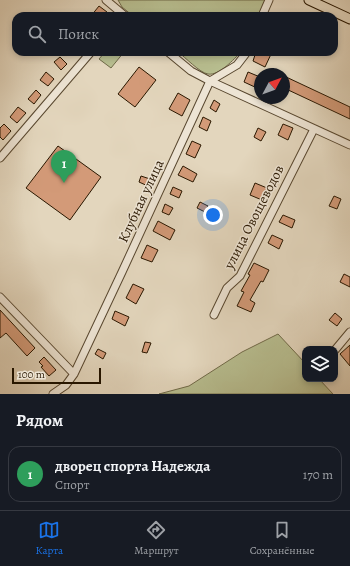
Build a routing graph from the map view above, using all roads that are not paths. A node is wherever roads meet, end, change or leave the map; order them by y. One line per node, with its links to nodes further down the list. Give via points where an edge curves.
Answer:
1 (106, 0): 4 (street)
2 (269, 0): 5 (street)
3 (308, 0): 6 (main road)
4 (120, 12)
5 (264, 12)
6 (335, 12)
7 (338, 14): 8 (main road)
8 (350, 19)
9 (88, 56): 15 (street)
10 (173, 56): 12 (street, via 191,71)
11 (244, 56): 12 (street, via 238,65)
12 (210, 81): 13 (street); 20 (street, Клубная улица)
13 (314, 129): 14 (street); 17 (street, улица Овощеводов, via 240,276 227,288)
14 (350, 145)
15 (0, 158)
16 (0, 297): 20 (street)
17 (214, 314)
18 (350, 332): 19 (street)
19 (338, 346)
20 (74, 374): 21 (street, Клубная улица, via 66,385)
21 (53, 394)

